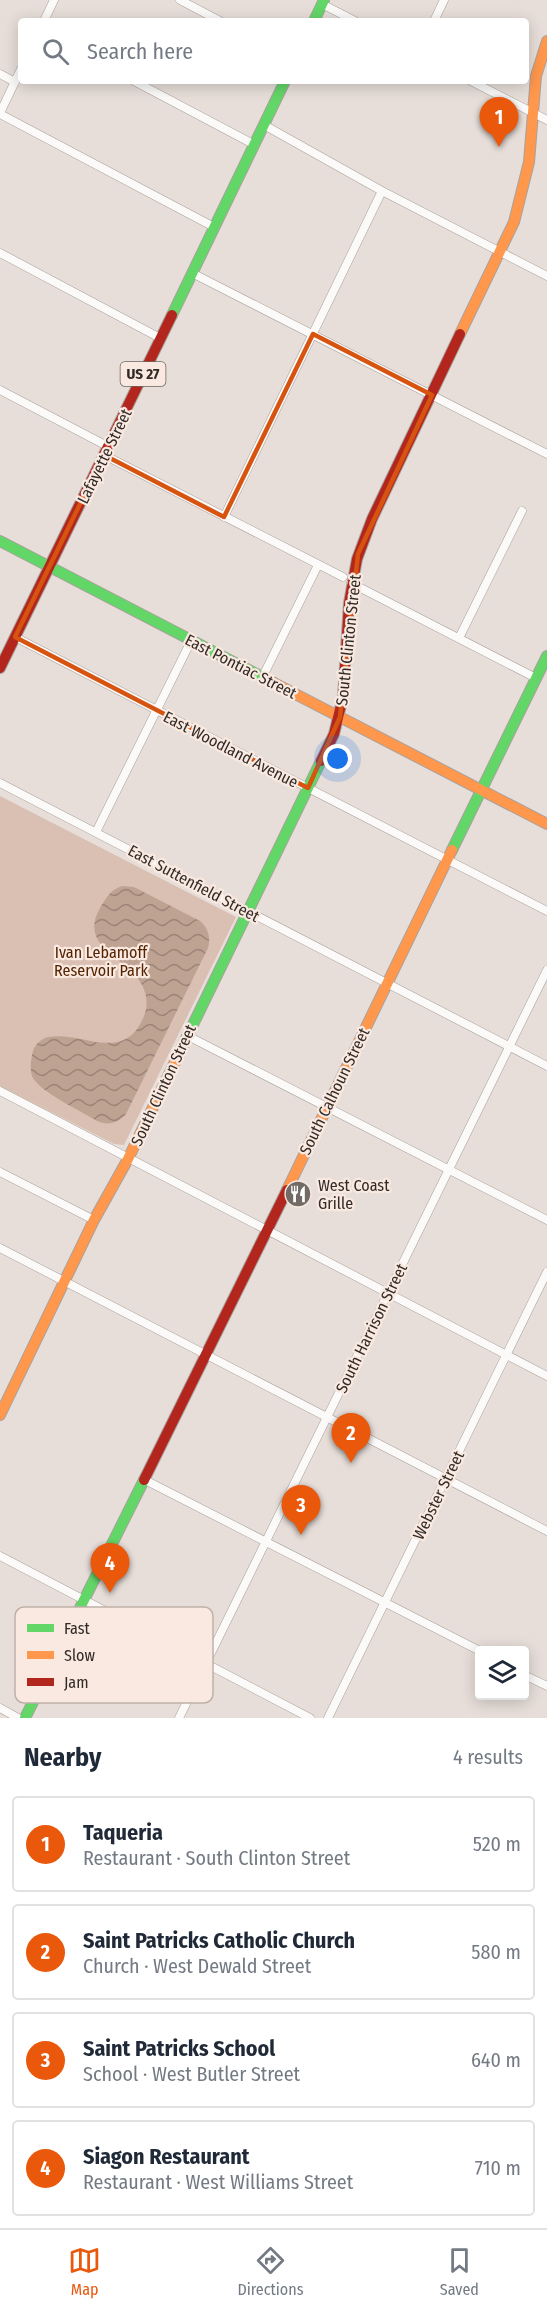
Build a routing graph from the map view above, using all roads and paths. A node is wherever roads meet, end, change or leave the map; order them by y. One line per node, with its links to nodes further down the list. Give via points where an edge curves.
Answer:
1 (54, 0): 5 (street)
2 (180, 0): 6 (street)
3 (444, 0): 9 (street)
4 (323, 2): 7 (main road); 8 (street)
5 (45, 18)
6 (214, 18)
7 (315, 18)
8 (350, 18)
9 (435, 18)
10 (546, 50): 18 (main road, South Clinton Street, via 536,76)
11 (0, 74): 13 (street)
12 (18, 76): 13 (street)
13 (15, 82): 17 (street)
14 (141, 84): 21 (street)
15 (284, 84): 20 (main road, Lafayette Street / US 27)
16 (477, 84): 18 (street)
17 (0, 113): 23 (street)
18 (533, 113): 19 (street); 24 (main road, South Clinton Street, via 526,183)
19 (547, 120)
20 (264, 125): 21 (main road, Lafayette Street / US 27); 22 (street)
21 (255, 144): 23 (main road, Lafayette Street / US 27)
22 (382, 191): 24 (street); 28 (street)
23 (214, 226): 26 (main road, Lafayette Street / US 27)
24 (501, 252): 27 (street); 31 (main road, South Clinton Street)
25 (0, 253): 29 (street)
26 (192, 273): 28 (street); 29 (main road, Lafayette Street / US 27)
27 (547, 276)
28 (314, 334): 31 (street); 35 (street)
29 (160, 338): 32 (main road, Lafayette Street / US 27)
30 (0, 390): 32 (street)
31 (432, 394): 33 (street); 39 (main road, South Clinton Street)
32 (106, 451): 35 (street); 38 (main road, Lafayette Street / US 27)
33 (547, 454)
34 (522, 511): 41 (street)
35 (224, 517): 37 (street)
36 (0, 541): 38 (main road, East Pontiac Street)
37 (318, 565): 39 (street); 45 (street)
38 (50, 567): 40 (main road, Lafayette Street / US 27); 42 (main road, East Pontiac Street)
39 (347, 580): 41 (street); 48 (main road, South Clinton Street, via 345,691)
40 (15, 637): 44 (main road, Lafayette Street / US 27); 47 (street, East Woodland Avenue)
41 (459, 638): 46 (street)
42 (191, 641): 45 (main road, East Pontiac Street); 47 (street)
43 (546, 663): 46 (main road, South Calhoun Street)
44 (0, 668)
45 (262, 678): 48 (main road, East Pontiac Street)
46 (536, 678): 51 (main road, South Calhoun Street)
47 (156, 711): 50 (street, East Woodland Avenue); 53 (street)
48 (340, 717): 50 (main road, South Clinton Street); 51 (main road, East Pontiac Street)
49 (0, 783): 53 (street, East Suttenfield Street)
50 (308, 789): 54 (street, East Woodland Avenue); 56 (main road, South Clinton Street)
51 (482, 790): 52 (main road, East Pontiac Street); 54 (main road, South Calhoun Street)
52 (547, 824)
53 (96, 832): 56 (street, East Suttenfield Street)
54 (447, 860): 55 (street, East Woodland Avenue); 58 (main road, South Calhoun Street)
55 (547, 911)
56 (248, 912): 58 (street, East Suttenfield Street); 59 (main road, South Clinton Street)
57 (547, 970): 60 (street, South Harrison Street)
58 (387, 983): 60 (street, East Suttenfield Street); 63 (main road, South Calhoun Street)
59 (186, 1035): 63 (street); 64 (main road, South Clinton Street)
60 (509, 1047): 61 (street, East Suttenfield Street); 65 (street, South Harrison Street)
61 (547, 1066)
62 (0, 1091): 64 (street)
63 (326, 1107): 65 (street); 69 (main road, South Calhoun Street)
64 (128, 1159): 67 (main road, South Clinton Street); 69 (street)
65 (449, 1170): 68 (street); 73 (street, South Harrison Street)
66 (0, 1172): 67 (street)
67 (94, 1220): 72 (main road, South Clinton Street)
68 (547, 1220)
69 (265, 1231): 73 (street); 75 (main road, South Calhoun Street)
70 (0, 1248): 72 (street)
71 (547, 1272): 74 (street, Webster Street)
72 (65, 1282): 75 (street); 77 (main road, South Clinton Street)
73 (388, 1294): 74 (street); 78 (street, South Harrison Street)
74 (506, 1355): 76 (street); 79 (street, Webster Street)
75 (206, 1356): 78 (street); 80 (main road, South Calhoun Street)
76 (547, 1376)
77 (2, 1408)
78 (327, 1419): 79 (street); 82 (street, South Harrison Street)
79 (446, 1479): 81 (street); 85 (street, Webster Street)
80 (145, 1480): 82 (street); 84 (main road, South Calhoun Street)
81 (547, 1531)
82 (266, 1541): 85 (street); 89 (street, South Harrison Street)
83 (0, 1556): 84 (street)
84 (83, 1599): 86 (main road, South Calhoun Street); 87 (street)
85 (386, 1603): 88 (street); 100 (street, Webster Street)
86 (79, 1607)
87 (98, 1607)
88 (475, 1648)
89 (213, 1649)
90 (213, 1669): 99 (street)
91 (529, 1677): 92 (street)
92 (547, 1686)
93 (32, 1703): 97 (main road, South Calhoun Street)
94 (186, 1703): 98 (street, South Harrison Street)
95 (0, 1708): 96 (street)
96 (18, 1718)
97 (25, 1718)
98 (179, 1718)
99 (310, 1718)
100 (328, 1718)

